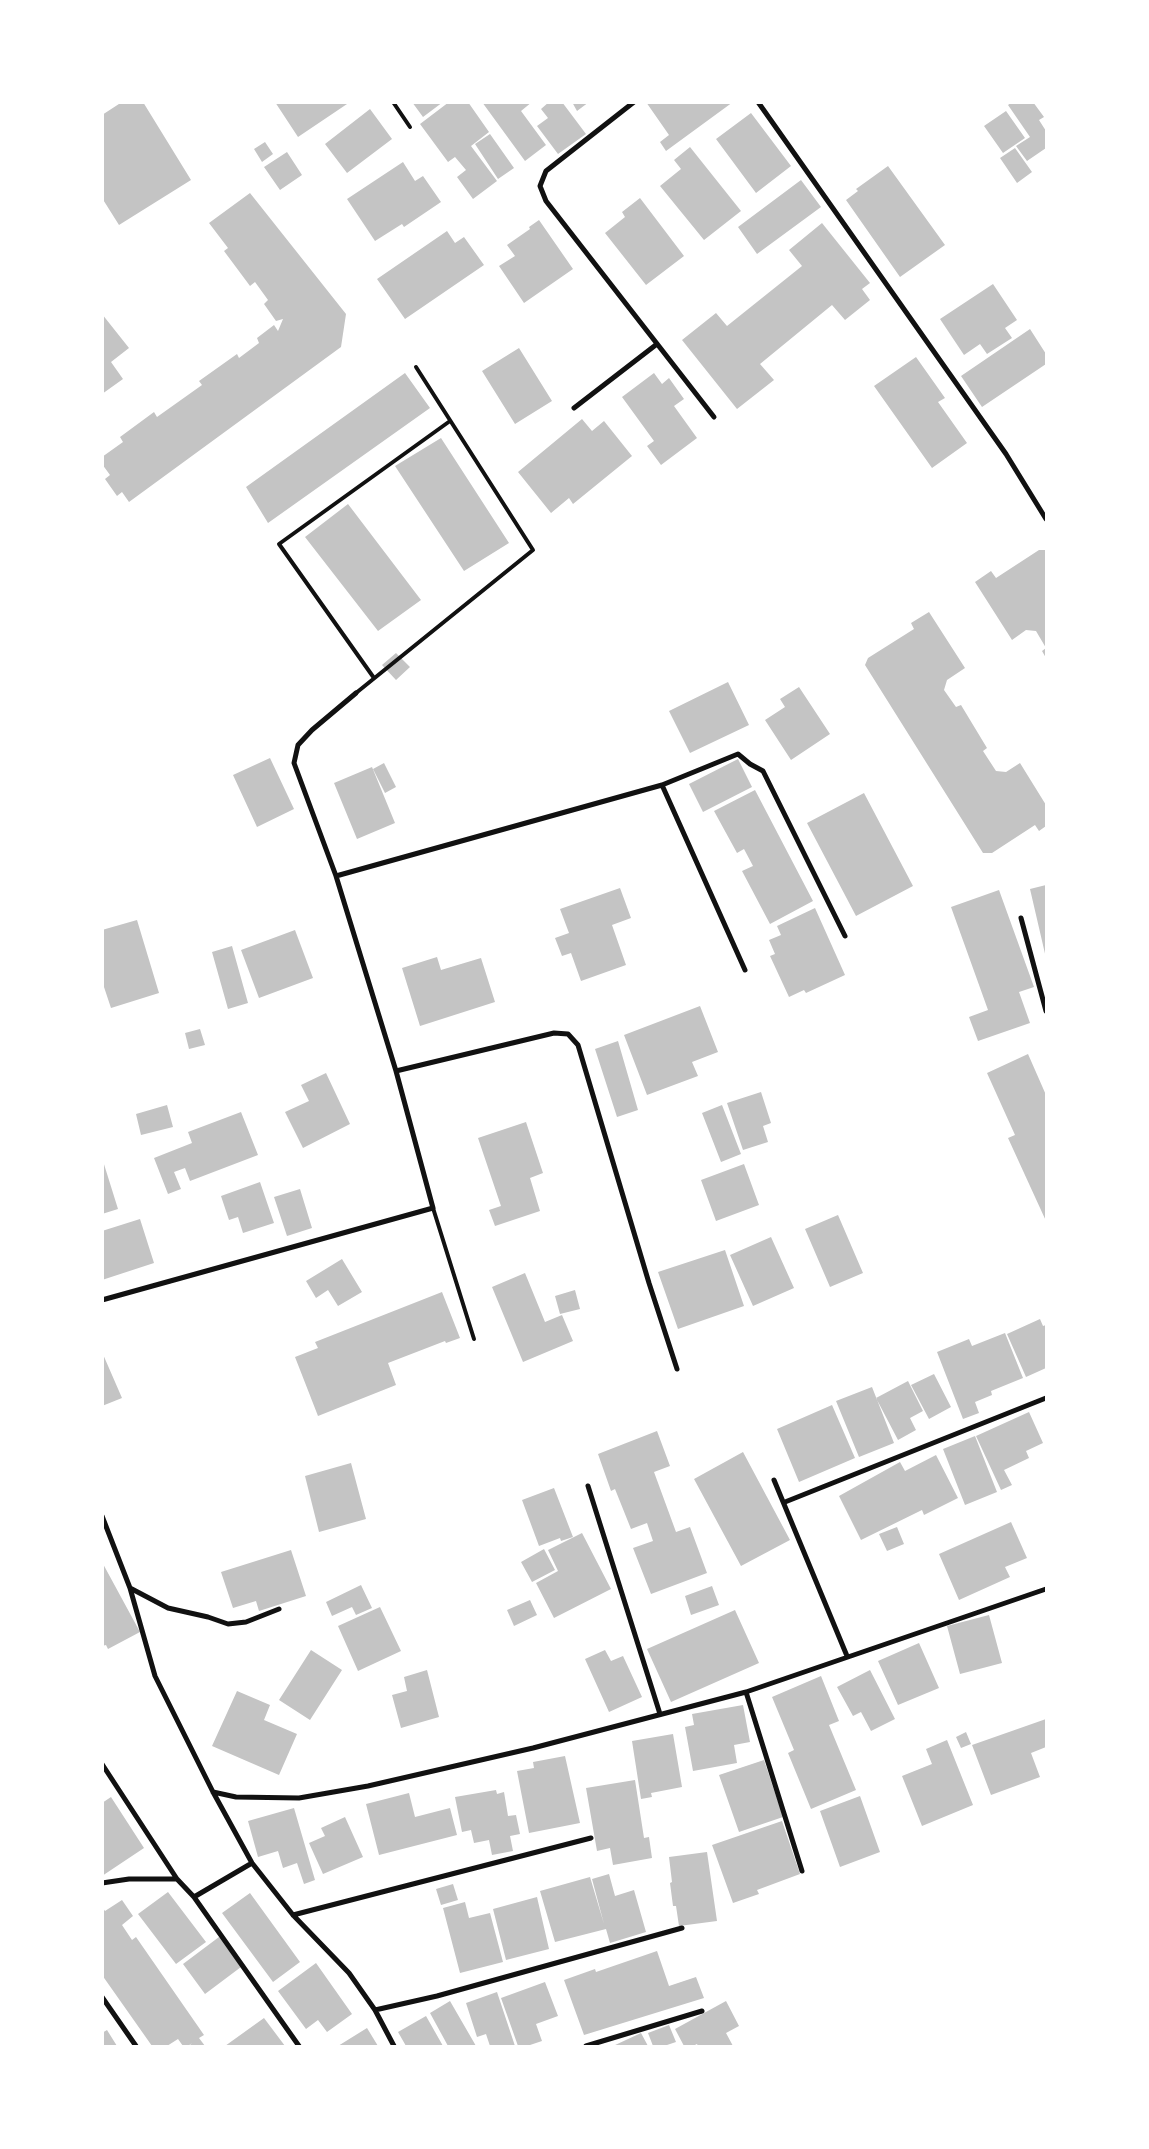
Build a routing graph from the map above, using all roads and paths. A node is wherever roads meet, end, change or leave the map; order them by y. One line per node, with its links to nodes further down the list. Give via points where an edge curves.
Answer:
1 (393, 102): 4 (lane)
2 (634, 102): 5 (street, via 546,171 540,186 546,201)
3 (758, 102): 10 (street, via 1006,454)
4 (410, 127)
5 (657, 344): 7 (street); 8 (street)
6 (416, 367): 9 (lane)
7 (574, 408)
8 (714, 417)
9 (450, 421): 11 (lane, via 533,550); 11 (lane, via 279,544)
10 (1046, 519)
11 (374, 678): 12 (lane)
12 (356, 693): 14 (street, via 298,745 294,763)
13 (662, 785): 14 (street); 16 (street, via 738,754 763,772); 17 (street)
14 (336, 876): 19 (street)
15 (1021, 918): 18 (street)
16 (845, 936)
17 (745, 970)
18 (1046, 1011)
19 (396, 1071): 20 (street); 23 (street, via 554,1033 568,1034 578,1044)
20 (433, 1208): 21 (street); 22 (lane)
21 (102, 1300)
22 (474, 1339)
23 (677, 1369)
24 (1046, 1398): 27 (street)
25 (774, 1480): 27 (street)
26 (588, 1486): 34 (street)
27 (785, 1502): 32 (street)
28 (102, 1516): 29 (street)
29 (130, 1588): 31 (street, via 168,1608 228,1624 246,1622); 36 (street, via 156,1676)
30 (1046, 1589): 32 (street)
31 (279, 1609)
32 (847, 1656): 33 (street)
33 (746, 1692): 34 (street); 39 (street)
34 (660, 1714): 36 (street, via 533,1748 368,1786 298,1798 236,1797)
35 (102, 1764): 40 (street)
36 (213, 1792): 38 (street)
37 (591, 1838): 43 (street)
38 (252, 1863): 42 (street); 43 (street)
39 (802, 1870)
40 (177, 1879): 41 (street, via 129,1879); 42 (street)
41 (102, 1883)
42 (194, 1897): 49 (street)
43 (293, 1915): 46 (street, via 349,1973)
44 (682, 1928): 46 (street)
45 (102, 1997): 48 (street)
46 (375, 2010): 50 (street)
47 (702, 2011): 51 (street)
48 (136, 2046)
49 (300, 2046)
50 (394, 2046)
51 (586, 2046)

